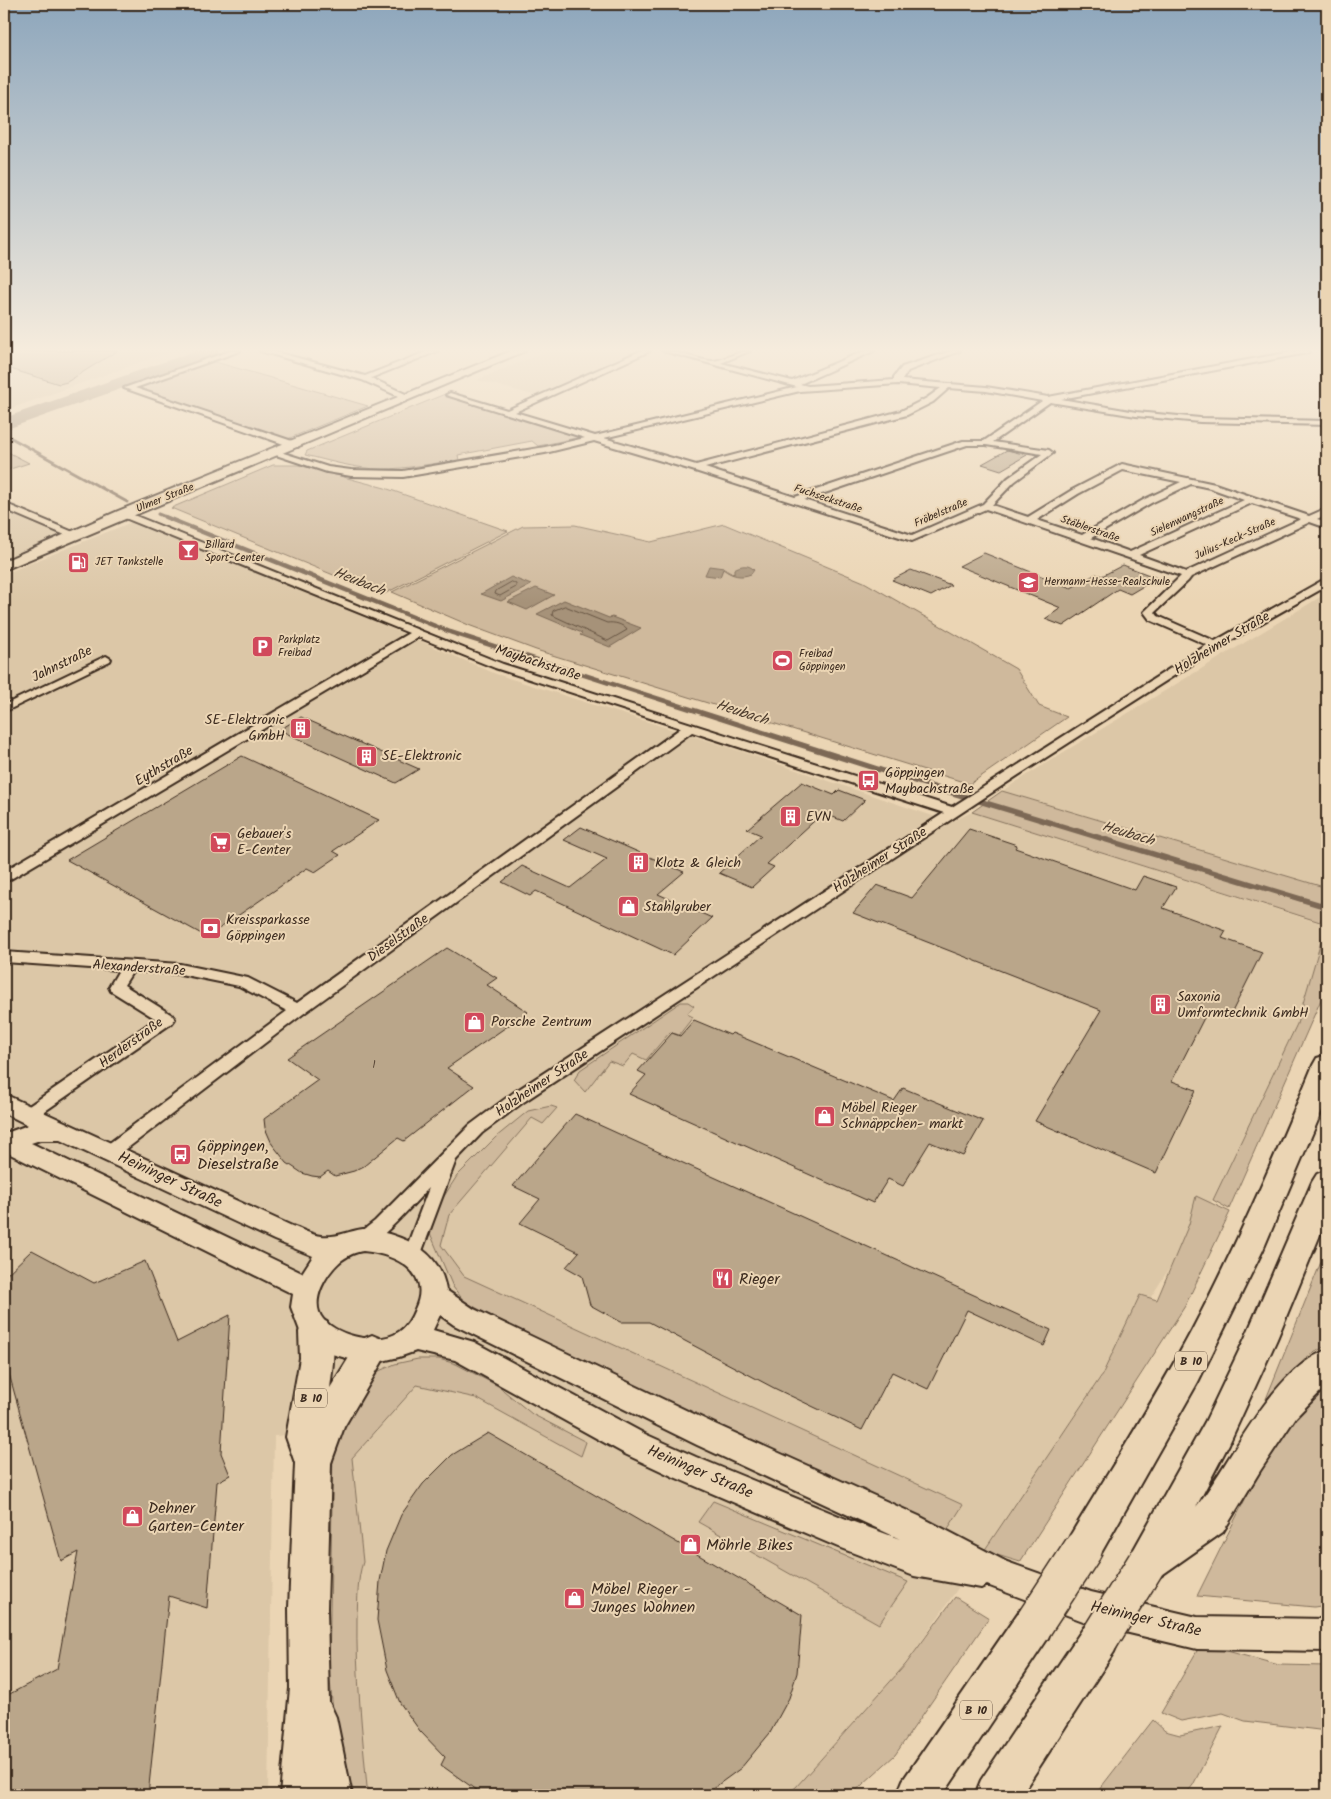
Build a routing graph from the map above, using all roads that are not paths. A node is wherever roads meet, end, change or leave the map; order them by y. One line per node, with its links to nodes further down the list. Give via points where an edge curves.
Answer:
1 (266, 435): 9 (street)
2 (319, 435): 9 (main road, Ulmer Straße)
3 (585, 435): 7 (street, Fuchseckstraße)
4 (614, 435): 7 (street)
5 (821, 435): 11 (street)
6 (998, 435): 8 (street)
7 (598, 439): 10 (street, via 403,474 351,473); 11 (street, Fuchseckstraße)
8 (986, 443): 14 (street, via 966,443); 16 (street, Fröbelstraße, via 1049,453 1011,480)
9 (295, 445): 10 (main road, Ulmer Straße)
10 (274, 453): 18 (main road, Ulmer Straße)
11 (695, 468): 14 (street, Fuchseckstraße)
12 (1190, 481): 13 (street); 20 (street, via 1122,467); 24 (street, via 1148,500)
13 (1252, 499): 19 (street); 25 (street, Sielenwangstraße)
14 (796, 500): 23 (street, Fuchseckstraße)
15 (4, 506): 22 (street)
16 (986, 506): 20 (street, Stäblerstraße); 23 (street, Fröbelstraße)
17 (1327, 510): 19 (street, Julius-Keck-Straße)
18 (124, 514): 22 (main road, Ulmer Straße); 29 (street, Maybachstraße)
19 (1311, 519): 21 (street); 27 (street, Julius-Keck-Straße)
20 (1030, 520): 24 (street, Stäblerstraße)
21 (1327, 525)
22 (75, 536): 26 (main road, Ulmer Straße)
23 (912, 538)
24 (1083, 538): 25 (street, Stäblerstraße)
25 (1131, 554): 27 (street, Stäblerstraße)
26 (4, 566)
27 (1186, 575): 30 (street, Julius-Keck-Straße, via 1149,612 1154,618)
28 (1327, 582): 30 (street, Holzheimer Straße)
29 (416, 634): 33 (street, Maybachstraße, via 499,666); 35 (street, Eythstraße)
30 (1215, 645): 34 (street, Holzheimer Straße)
31 (106, 658): 32 (street, Jahnstraße)
32 (4, 709)
33 (689, 728): 34 (street, Maybachstraße); 38 (street, Dieselstraße)
34 (958, 809): 45 (street, Holzheimer Straße, via 518,1097 476,1129)
35 (4, 877)
36 (4, 957): 37 (street, Alexanderstraße)
37 (128, 967): 38 (street, Alexanderstraße, via 180,969 243,982); 41 (street, Herderstraße, via 116,987 168,1019)
38 (298, 1010): 44 (street, Dieselstraße)
39 (1327, 1065): 62 (highway, B 10, bridge, via 1285,1167 1218,1312 1166,1407 1083,1549)
40 (4, 1103): 41 (main road, Heininger Straße)
41 (28, 1114): 42 (main road, Heininger Straße)
42 (66, 1132): 43 (main road, via 43,1129); 44 (main road, Heininger Straße)
43 (7, 1142): 49 (main road)
44 (110, 1152): 47 (main road, Heininger Straße, via 319,1247)
45 (449, 1159): 47 (street, Holzheimer Straße, via 382,1226); 48 (street, Holzheimer Straße)
46 (1327, 1182): 56 (highway, via 1221,1425)
47 (351, 1243): 48 (main road, via 378,1241); 49 (main road, via 311,1277)
48 (413, 1254): 50 (main road, via 426,1269)
49 (306, 1288): 51 (main road, via 306,1313)
50 (434, 1296): 52 (main road); 57 (main road, Heininger Straße, via 464,1317 706,1435 908,1527)
51 (315, 1332): 53 (main road, via 347,1349); 55 (highway, B 10, via 317,1358 303,1437)
52 (413, 1338): 53 (main road); 57 (main road, Heininger Straße, via 464,1351 635,1444 849,1536 914,1560)
53 (372, 1350): 55 (highway, via 329,1420)
54 (1327, 1365): 56 (highway, via 1284,1406 1210,1519)
55 (313, 1463): 59 (highway, via 308,1608)
56 (1146, 1564): 63 (highway, bridge)
57 (1000, 1575): 58 (main road, Heininger Straße, via 1092,1608 1197,1633)
58 (1327, 1635)
59 (310, 1688): 60 (highway); 61 (highway)
60 (302, 1795)
61 (331, 1795)
62 (918, 1795)
63 (996, 1795)

